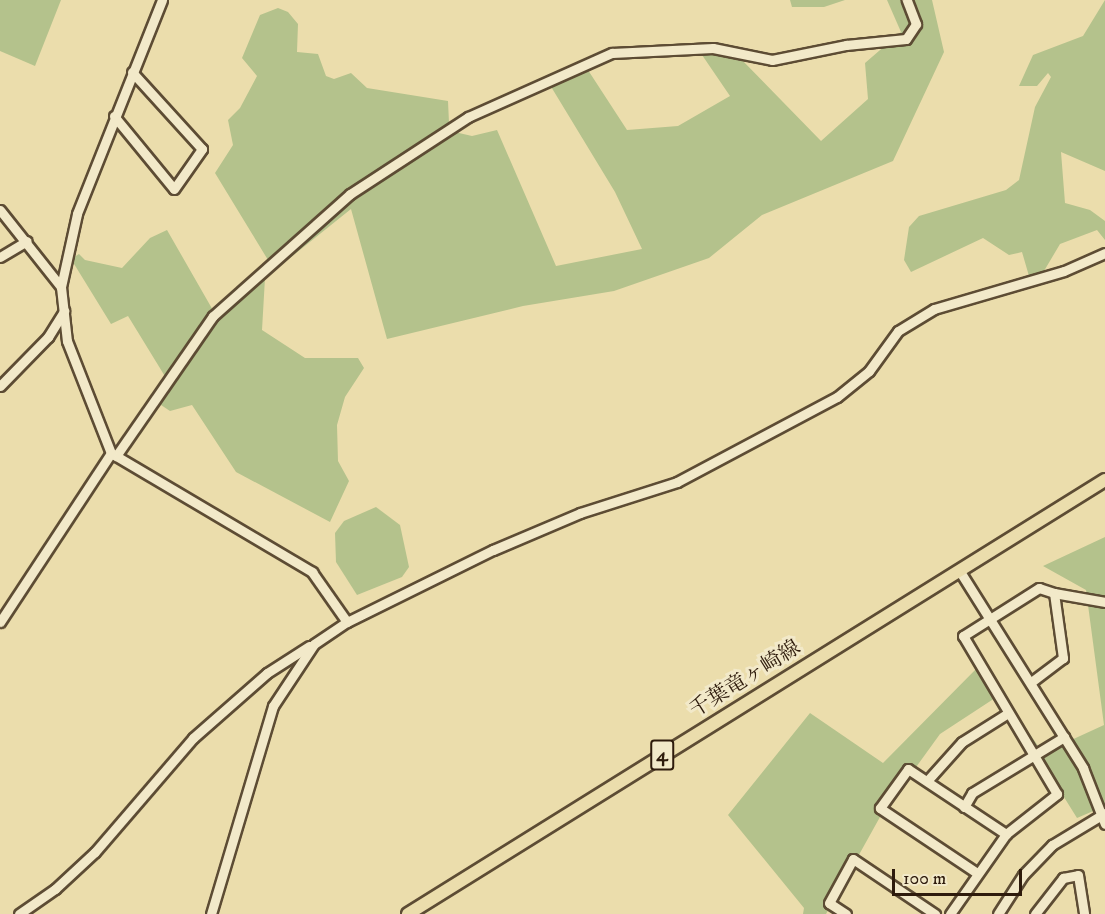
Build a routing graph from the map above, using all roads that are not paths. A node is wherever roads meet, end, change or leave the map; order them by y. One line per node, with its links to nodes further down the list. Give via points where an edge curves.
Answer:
1 (162, 0): 3 (street)
2 (907, 0): 12 (street, via 916,24 906,39 846,45 772,60 713,48 612,53 468,117 350,194 220,309)
3 (132, 72): 4 (street); 4 (street, via 202,149 174,189)
4 (114, 116): 9 (street, via 77,214)
5 (0, 210): 6 (street)
6 (27, 241): 8 (street); 9 (street)
7 (1105, 253): 19 (street, via 1064,271 934,309 898,331 869,371 837,397 677,482 580,513 493,550)
8 (0, 257)
9 (61, 287): 10 (street)
10 (64, 311): 11 (street, via 48,338); 12 (street, via 67,340)
11 (0, 386)
12 (113, 455): 18 (street); 19 (street, via 312,572)
13 (1105, 480): 14 (main road, 千葉竜ヶ崎線 / 4)
14 (959, 570): 17 (street); 33 (main road, 千葉竜ヶ崎線 / 4)
15 (1054, 593): 16 (street); 17 (street, via 1039,588); 21 (street, via 1063,658)
16 (1105, 602)
17 (992, 619): 21 (street); 22 (street, via 963,636)
18 (0, 622)
19 (347, 622): 20 (street)
20 (314, 644): 31 (street, via 267,674 193,738 95,852 55,889); 32 (street, via 273,706)
21 (1031, 682): 23 (street)
22 (1008, 713): 24 (street); 25 (street, via 962,742)
23 (1064, 736): 24 (street); 27 (street)
24 (1033, 753): 26 (street, via 972,793); 29 (street, via 1057,794)
25 (927, 781): 26 (street); 30 (street, via 908,769 880,808)
26 (964, 807): 29 (street)
27 (1103, 814): 28 (street); 37 (street, via 1052,845 1023,875)
28 (1105, 824)
29 (1006, 834): 30 (street)
30 (977, 873): 36 (street)
31 (19, 914)
32 (211, 914)
33 (408, 914)
34 (846, 914): 35 (street, via 829,903 853,859)
35 (935, 914)
36 (950, 914)
37 (998, 914)
38 (1035, 914): 39 (street, via 1063,878 1078,875)
39 (1084, 914)

